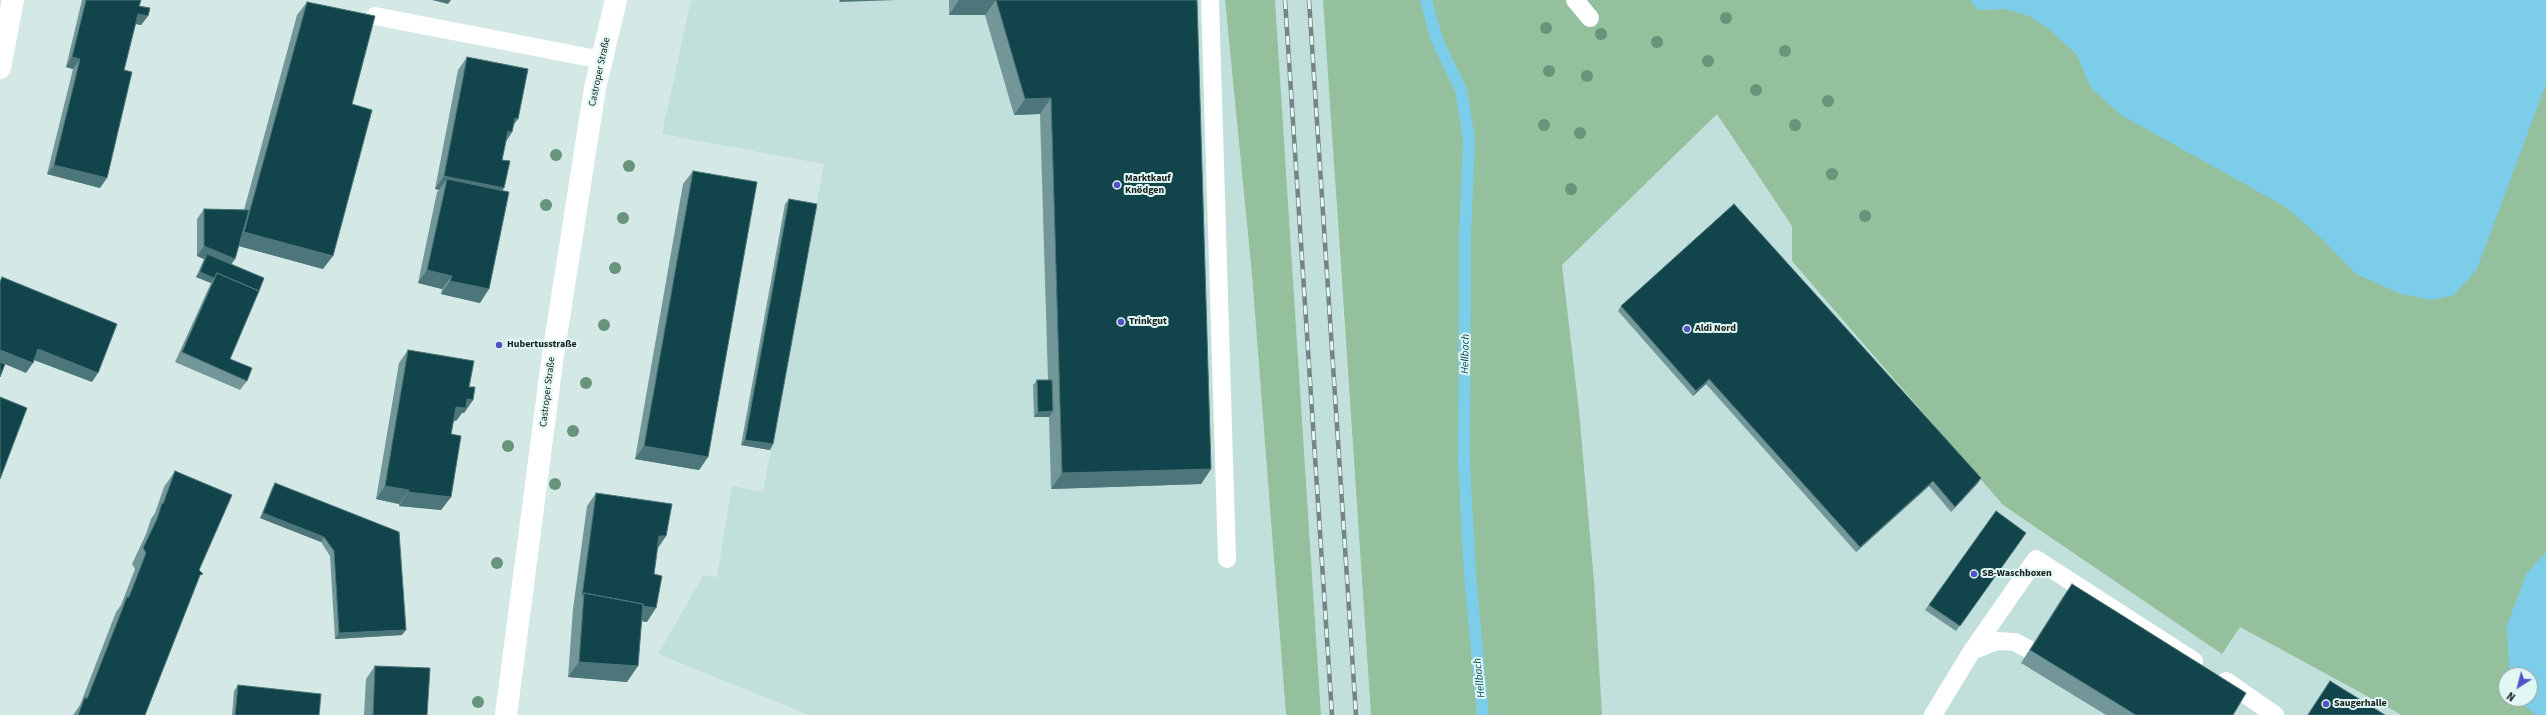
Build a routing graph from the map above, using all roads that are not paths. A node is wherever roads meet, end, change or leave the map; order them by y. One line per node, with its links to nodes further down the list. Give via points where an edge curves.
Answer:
1 (13, 0): 8 (main road)
2 (616, 0): 7 (main road, Castroper Straße)
3 (1210, 0): 9 (lane)
4 (1575, 0): 6 (lane)
5 (375, 16): 7 (lane)
6 (1590, 18)
7 (602, 60): 12 (main road, Castroper Straße, via 552,362)
8 (0, 68)
9 (1227, 559)
10 (2030, 650): 11 (lane, via 2016,642 1998,642)
11 (1972, 651): 13 (lane); 14 (lane, via 2036,559)
12 (506, 715)
13 (1933, 715)
14 (2275, 715)

